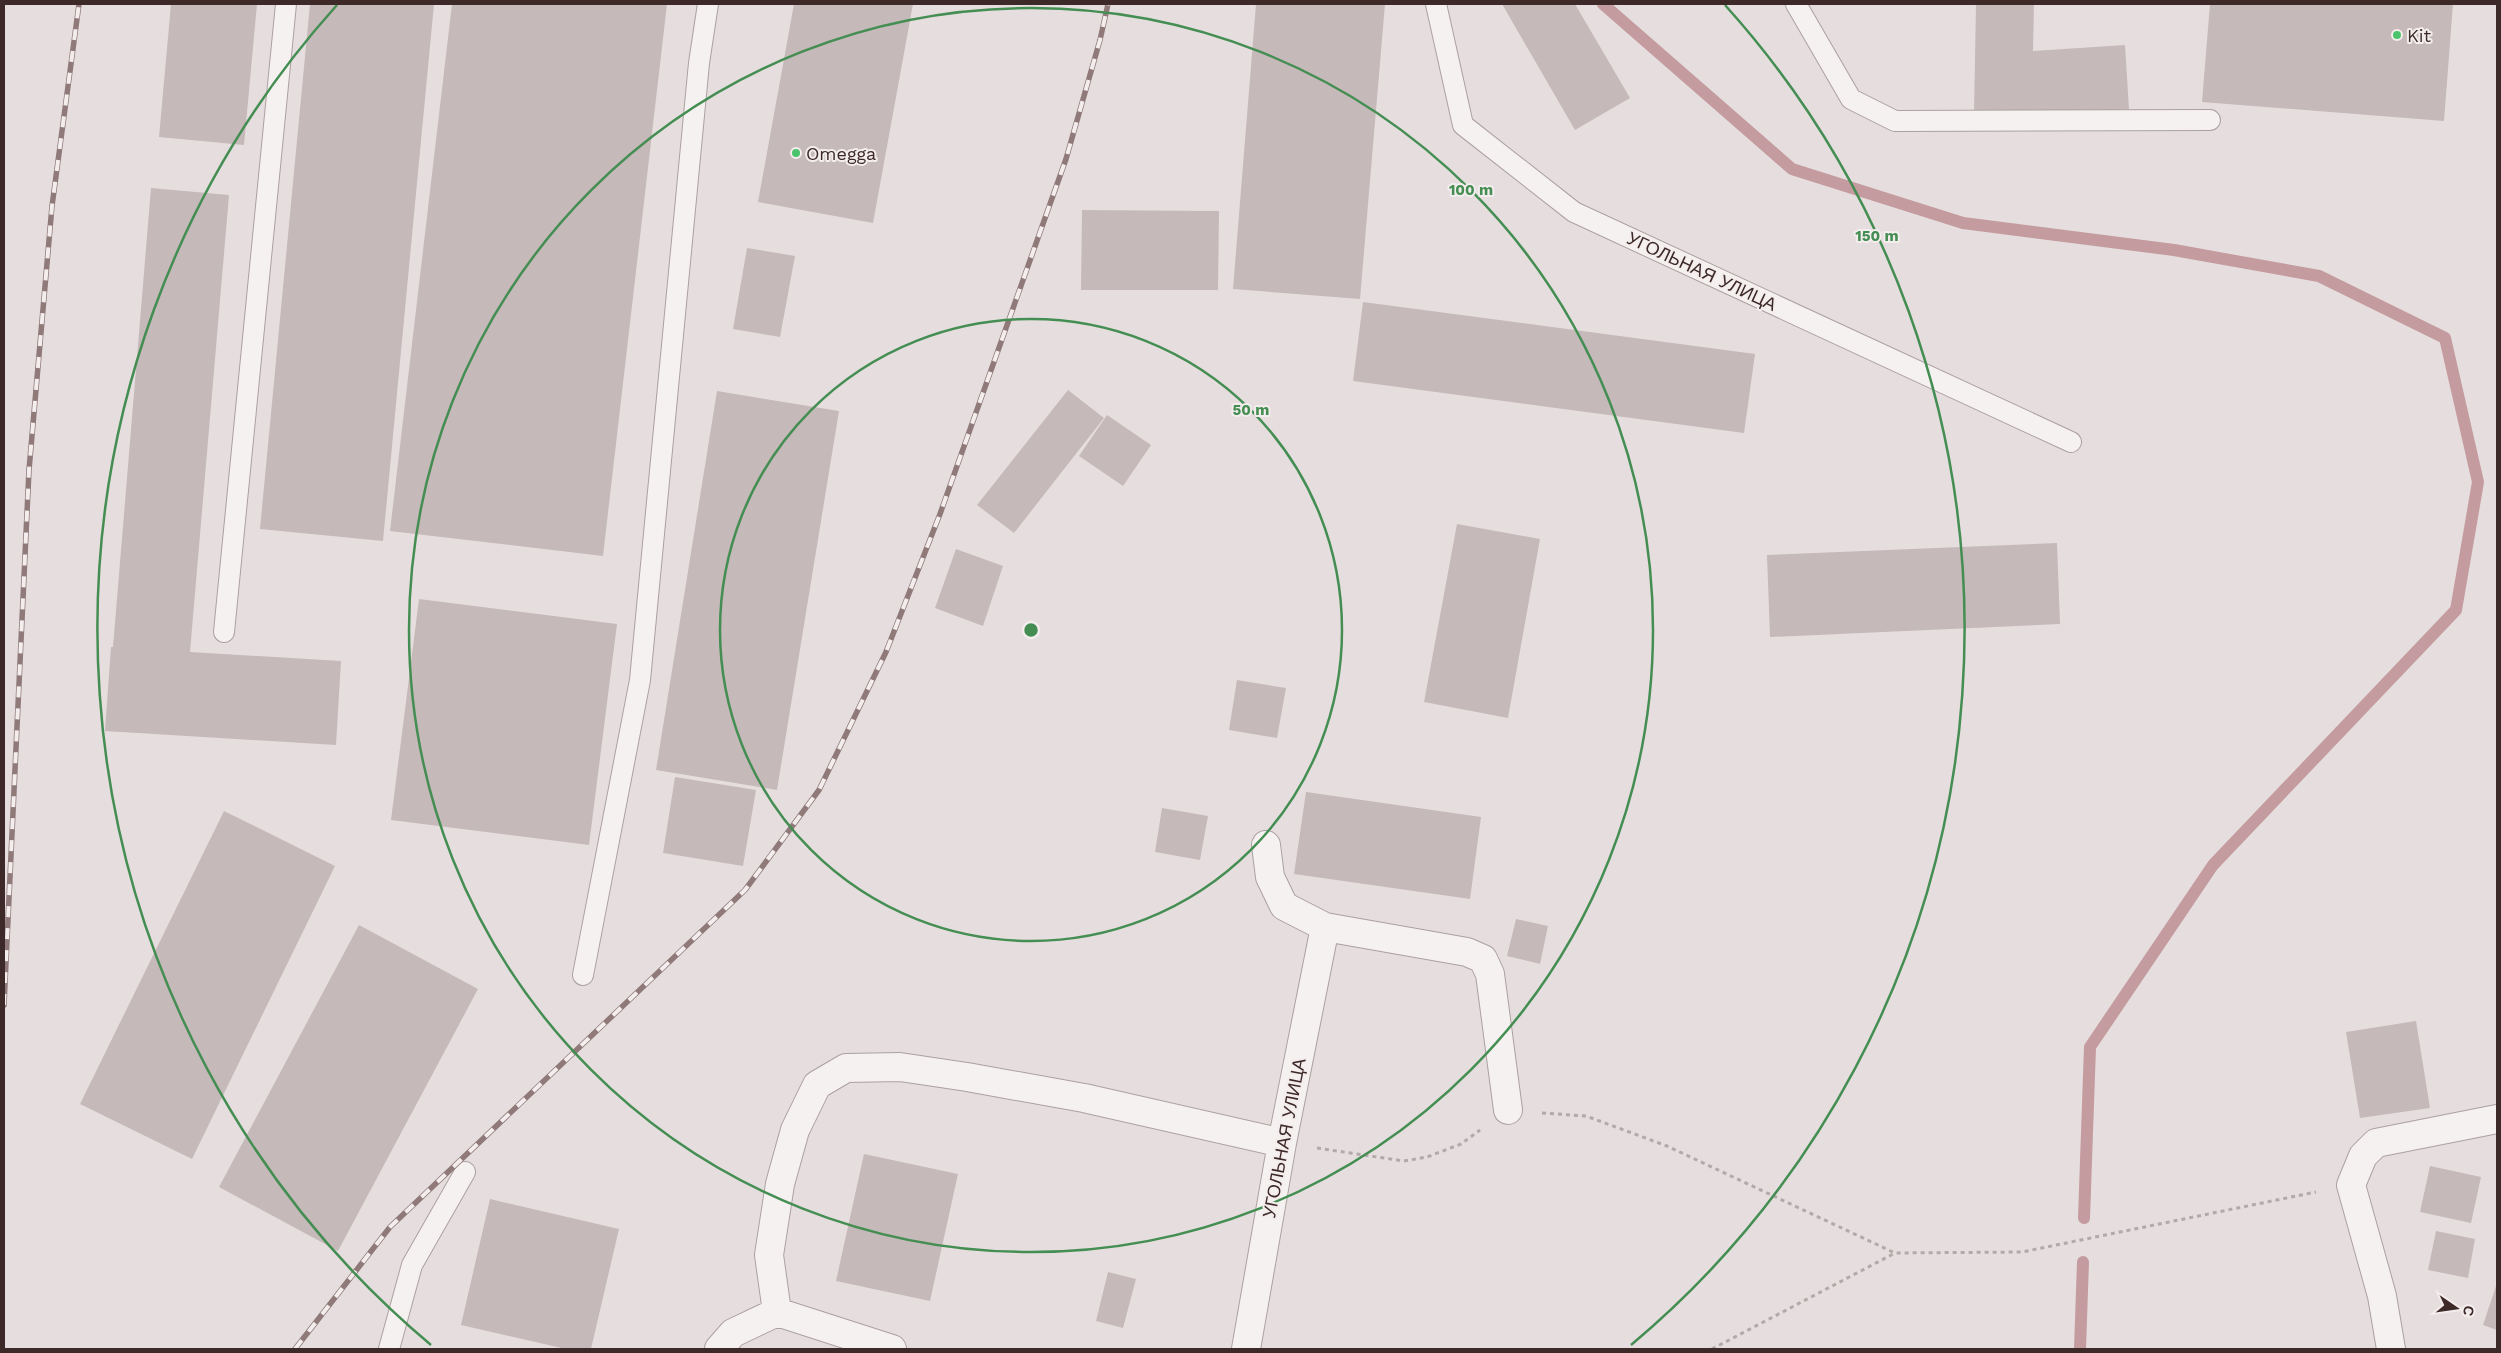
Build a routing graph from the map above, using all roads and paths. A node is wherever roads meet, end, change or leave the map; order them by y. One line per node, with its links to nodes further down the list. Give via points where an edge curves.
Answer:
1 (286, 4): 7 (lane)
2 (708, 4): 10 (lane, via 698,73 640,680)
3 (1436, 4): 6 (lane, УГОЛЬНАЯ УЛИЦА, via 1463,125 1574,212)
4 (1796, 4): 5 (lane, via 1852,99 1895,121)
5 (2210, 120)
6 (2071, 442)
7 (224, 632)
8 (1266, 845): 9 (street, via 1270,877 1284,906)
9 (1325, 927): 11 (street, via 1467,952 1483,959 1490,974); 13 (street, УГОЛЬНАЯ УЛИЦА)
10 (583, 975)
11 (1508, 1110): 13 (path, via 1461,1144 1427,1157 1404,1161); 16 (path, via 1586,1116 1649,1139)
12 (2497, 1119): 15 (street, via 2376,1143 2363,1156)
13 (1282, 1143): 17 (street, via 1084,1098 977,1079 900,1067 846,1068 817,1086 794,1130 780,1184 769,1255); 21 (street, УГОЛЬНАЯ УЛИЦА)
14 (465, 1172): 18 (lane, via 412,1265)
15 (2351, 1185): 16 (path, via 2022,1252); 23 (street, via 2382,1296)
16 (1895, 1253): 22 (path)
17 (777, 1312): 19 (street, via 734,1333); 20 (street)
18 (389, 1349)
19 (719, 1349)
20 (892, 1349)
21 (1246, 1349)
22 (1712, 1349)
23 (2391, 1349)

